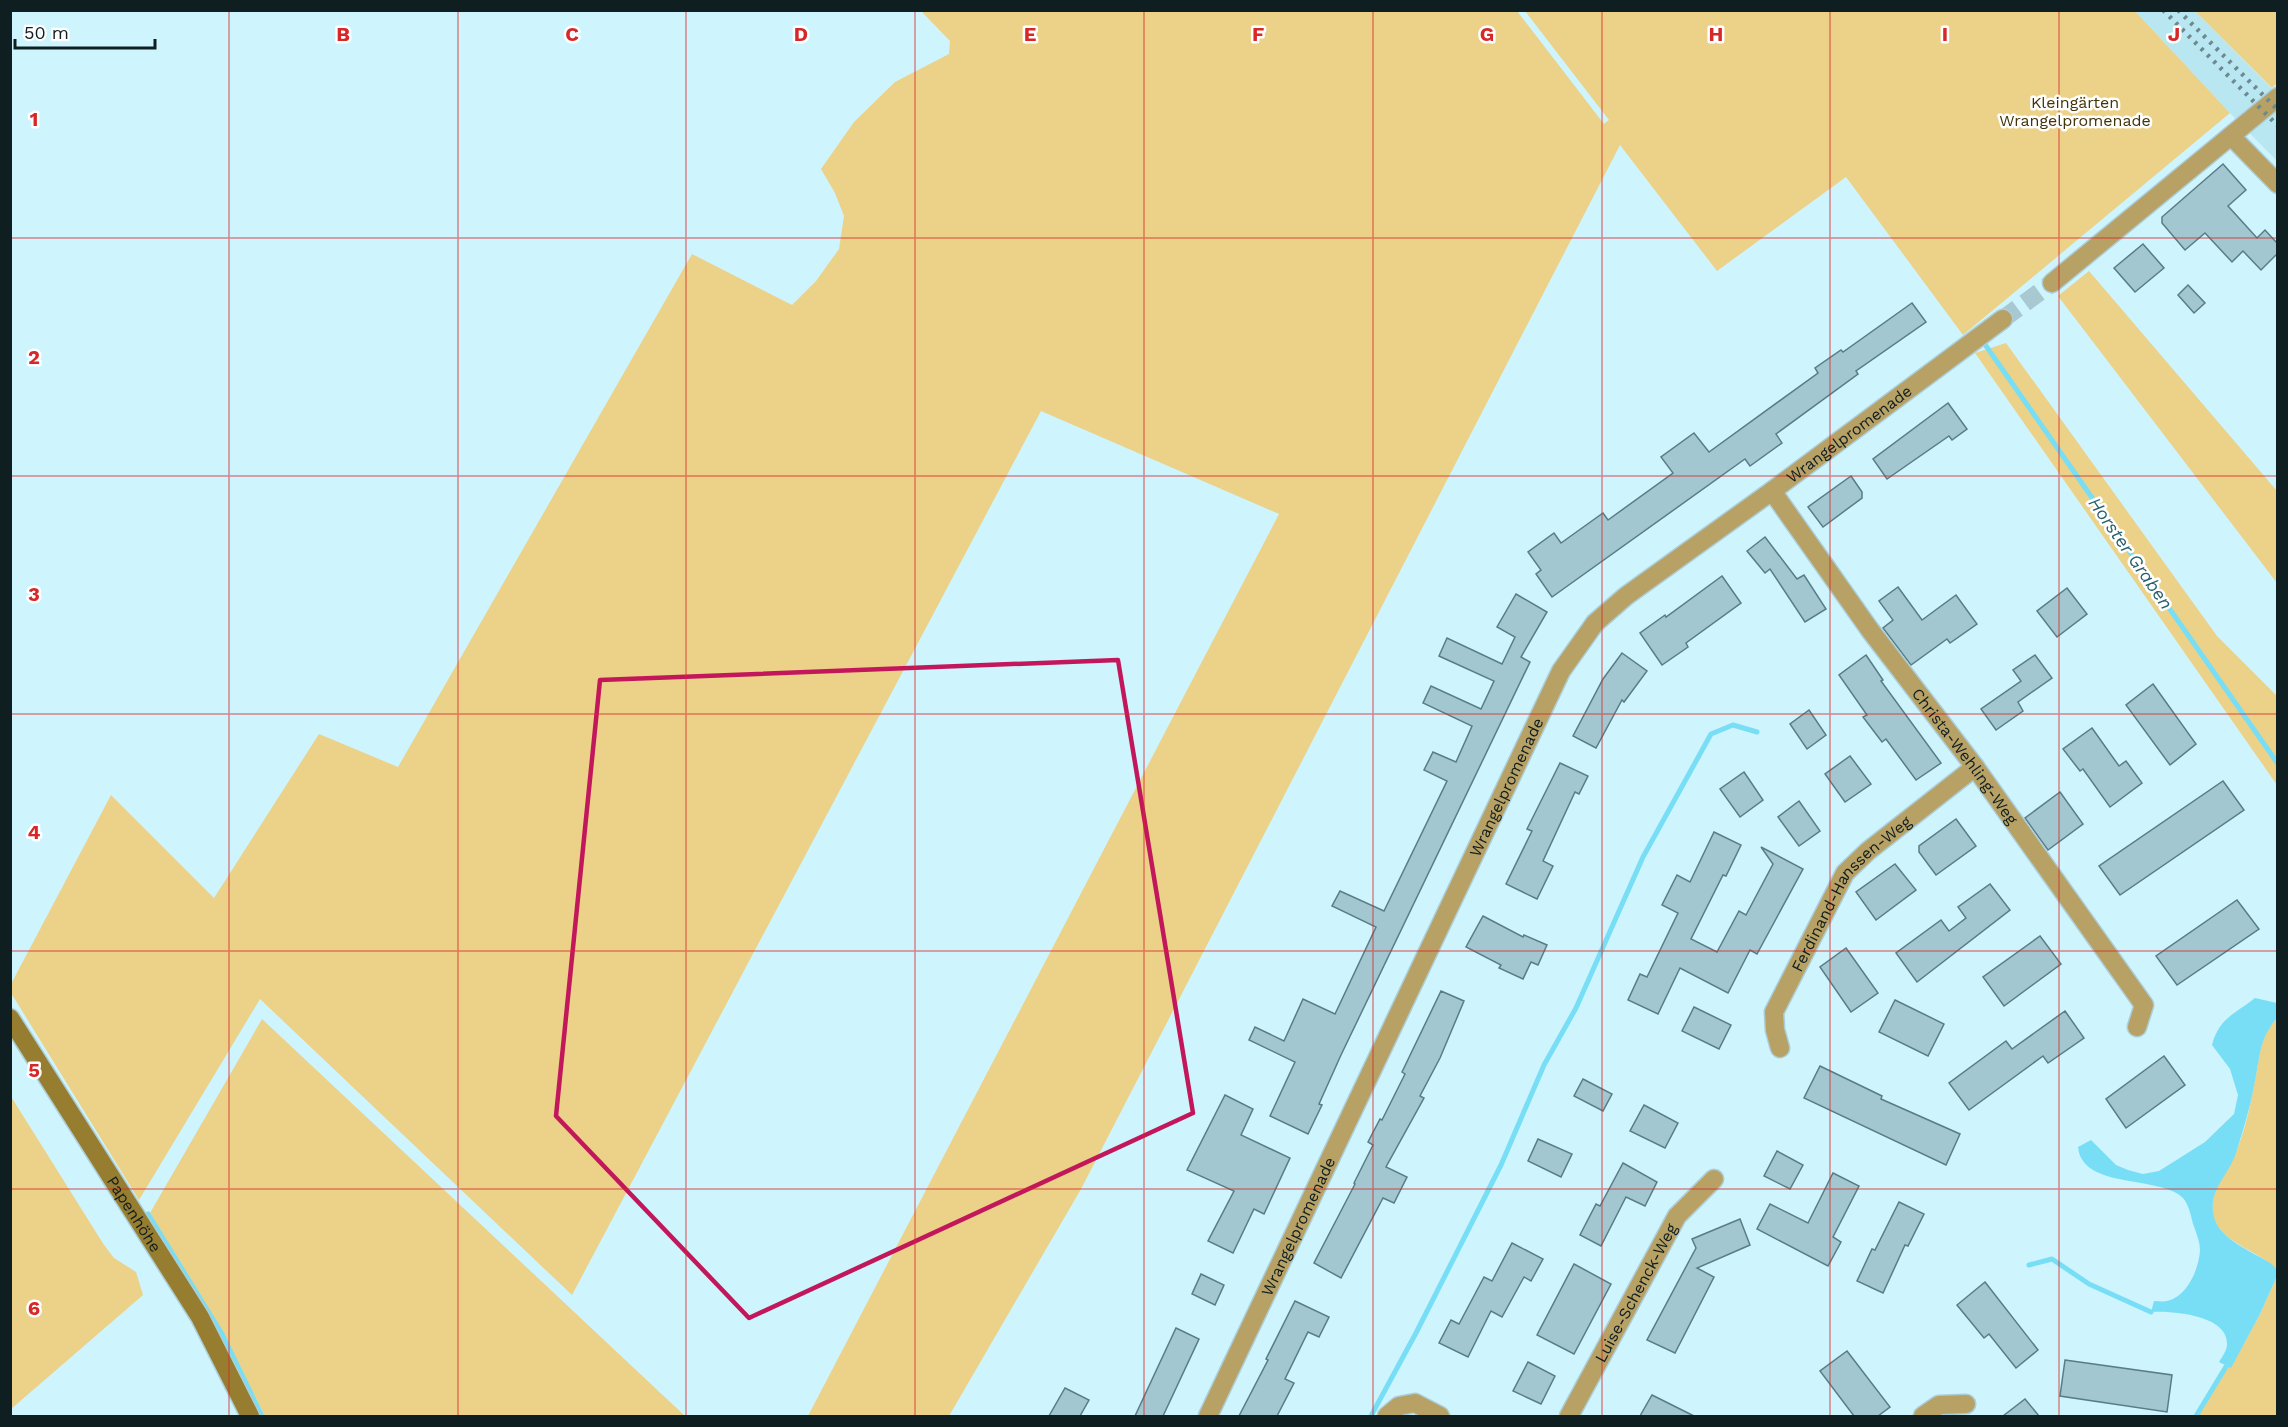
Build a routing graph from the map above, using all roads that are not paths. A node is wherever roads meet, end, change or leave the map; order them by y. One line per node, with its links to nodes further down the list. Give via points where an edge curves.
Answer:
1 (2274, 100): 2 (street)
2 (2231, 136): 3 (street); 4 (street)
3 (2277, 184)
4 (2052, 283)
5 (2003, 320): 6 (street, Wrangelpromenade)
6 (1772, 491): 7 (street, Christa-Wehling-Weg, via 1870,630); 14 (street, Wrangelpromenade, via 1626,596 1595,623 1561,671)
7 (1975, 767): 9 (street, Christa-Wehling-Weg, via 2144,1005); 10 (street, Ferdinand-Hanssen-Weg, via 1845,873 1774,1012)
8 (10, 1018): 13 (main road, Papenhöhe, via 200,1317)
9 (2137, 1027)
10 (1780, 1048)
11 (1714, 1179): 17 (street, Luise-Schenck-Weg, via 1677,1216)
12 (1966, 1404): 18 (street, via 1939,1405)
13 (250, 1416)
14 (1208, 1416)
15 (1387, 1416): 16 (street, via 1399,1406 1414,1403)
16 (1440, 1416)
17 (1569, 1416)
18 (1923, 1416)

